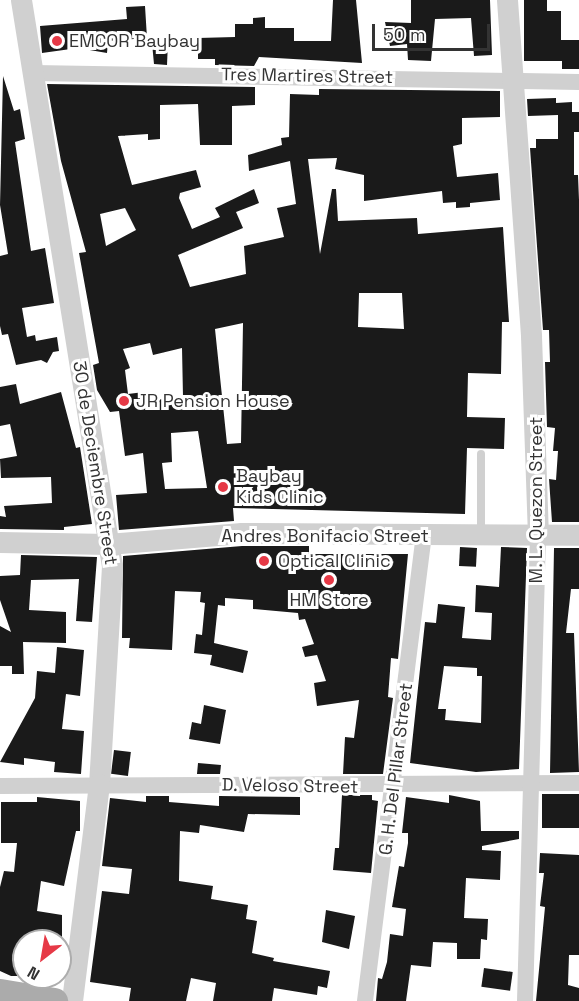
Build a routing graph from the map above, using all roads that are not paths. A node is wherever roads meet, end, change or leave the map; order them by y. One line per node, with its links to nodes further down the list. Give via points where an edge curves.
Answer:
1 (21, 0): 3 (street, 30 de Deciembre Street)
2 (507, 0): 4 (street, M. L. Quezon Street)
3 (34, 73): 4 (street, Tres Martires Street); 12 (street, 30 de Deciembre Street)
4 (512, 80): 5 (street, Tres Martires Street); 8 (street, M. L. Quezon Street, via 531,336)
5 (579, 82)
6 (481, 454): 10 (lane)
7 (579, 535): 8 (street, Andres Bonifacio Street)
8 (538, 536): 10 (street, Andres Bonifacio Street); 16 (street, M. L. Quezon Street)
9 (424, 537): 10 (street, Andres Bonifacio Street); 12 (street, Andres Bonifacio Street, via 242,533); 17 (street, G. H. Del Pillar Street)
10 (481, 537)
11 (0, 542): 12 (street, Andres Bonifacio Street)
12 (108, 544): 14 (street, 30 de Deciembre Street, via 112,566)
13 (579, 783): 16 (street, D. Veloso Street)
14 (99, 784): 15 (street, D. Veloso Street); 17 (street, D. Veloso Street); 20 (street, 30 de Deciembre Street)
15 (0, 786)
16 (532, 786): 17 (street, D. Veloso Street); 22 (street, M. L. Quezon Street)
17 (394, 787): 21 (street, G. H. Del Pillar Street)
18 (0, 992): 19 (main road)
19 (54, 1001)
20 (72, 1001)
21 (366, 1001)
22 (525, 1001)

